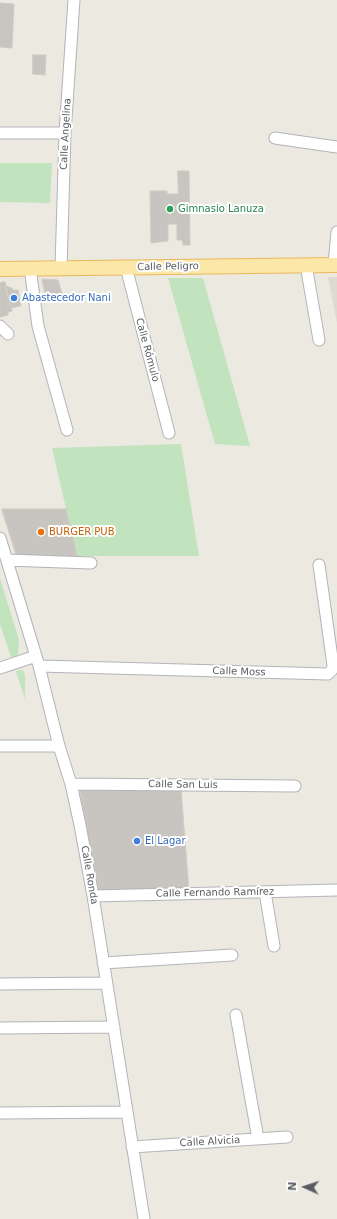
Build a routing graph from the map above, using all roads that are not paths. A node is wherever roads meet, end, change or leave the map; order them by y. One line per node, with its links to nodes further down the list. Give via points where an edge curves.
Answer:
1 (74, 0): 3 (street, Calle Angelina)
2 (0, 133): 3 (street)
3 (65, 133): 11 (street, Calle Angelina)
4 (275, 138): 5 (street)
5 (337, 146)
6 (337, 232): 8 (street)
7 (306, 265): 8 (main road, Calle Peligro); 9 (main road, Calle Peligro); 13 (street)
8 (336, 265)
9 (126, 267): 11 (main road, Calle Peligro); 15 (street, Calle Rómulo)
10 (30, 268): 11 (main road, Calle Peligro); 12 (main road, Calle Peligro); 14 (street, via 38,326)
11 (61, 268)
12 (0, 269)
13 (319, 340)
14 (67, 430)
15 (169, 434)
16 (0, 538): 17 (street, Calle Ronda)
17 (7, 560): 18 (street); 20 (street, Calle Ronda)
18 (91, 563)
19 (319, 565): 20 (street, Calle Moss, via 333,664 328,674)
20 (37, 661): 21 (street); 23 (street, Calle Ronda)
21 (0, 668)
22 (0, 746): 23 (street)
23 (59, 746): 24 (street, Calle Ronda)
24 (71, 784): 25 (street, Calle San Luis); 28 (street, Calle Ronda)
25 (295, 786)
26 (337, 890): 27 (street, Calle Fernando Ramírez)
27 (265, 892): 28 (street, Calle Fernando Ramírez); 29 (street)
28 (92, 896): 31 (street, Calle Ronda)
29 (274, 946)
30 (232, 955): 31 (street)
31 (103, 964): 32 (street, Calle Ronda)
32 (106, 983): 33 (street); 35 (street, Calle Ronda)
33 (0, 984)
34 (236, 1015): 40 (street)
35 (114, 1027): 36 (street); 37 (street, Calle Ronda)
36 (0, 1028)
37 (126, 1112): 38 (street); 41 (street, Calle Ronda)
38 (0, 1113)
39 (287, 1137): 40 (street, Calle Alvicia)
40 (258, 1139): 41 (street, Calle Alvicia)
41 (132, 1147): 42 (street, Calle Ronda)
42 (144, 1219)

